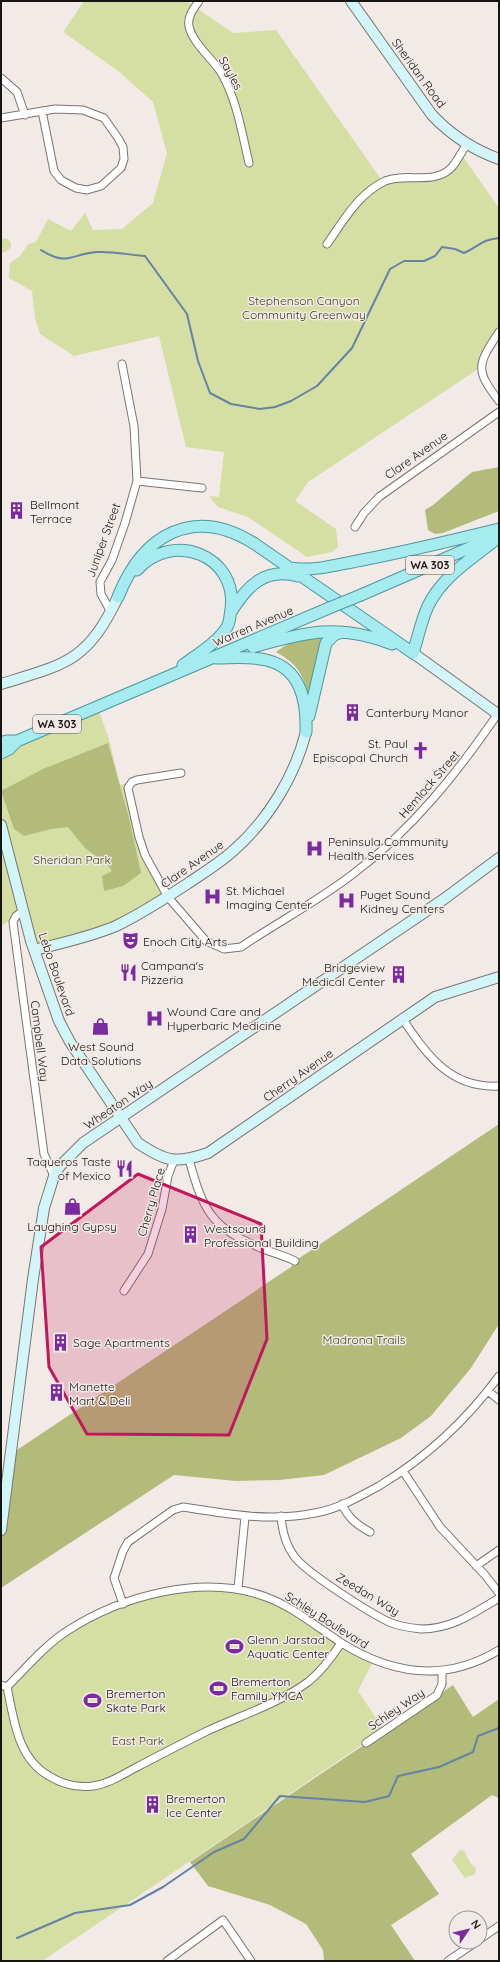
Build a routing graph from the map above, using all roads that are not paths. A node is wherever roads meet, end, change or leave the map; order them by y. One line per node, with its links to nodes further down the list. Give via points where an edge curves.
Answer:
1 (199, 1): 9 (street, Sayles, via 189,18 188,25 191,34 217,66 230,91)
2 (351, 1): 7 (main road, Sheridan Road, via 428,110 442,126)
3 (1, 78): 5 (street, via 17,92)
4 (42, 111): 4 (street, via 54,171 61,180 76,188 87,190 101,186 121,168 124,159 123,148 104,118 83,110); 5 (street)
5 (25, 114): 6 (street)
6 (1, 118)
7 (467, 144): 8 (main road, Sheridan Road); 10 (street, via 452,167 437,177 392,178 364,194)
8 (499, 159)
9 (249, 163)
10 (327, 244)
11 (499, 332): 13 (street, via 486,352 481,367 486,384)
12 (122, 364): 15 (street, Juniper Street, via 134,426)
13 (499, 401)
14 (499, 412): 17 (street, Clare Avenue, via 379,497)
15 (137, 481): 16 (street); 23 (street, Juniper Street, via 112,560 100,582 101,594)
16 (202, 488)
17 (355, 527)
18 (499, 529): 20 (main road, via 351,562 312,568)
19 (499, 536): 26 (main road, via 455,571 436,592 426,610); 27 (main road, Warren Avenue / WA 303, bridge)
20 (289, 568): 21 (main road); 22 (main road, via 234,532 196,526 176,530 152,544 127,576)
21 (304, 578): 24 (main road, via 279,574 258,580 246,590); 26 (main road)
22 (118, 597): 23 (main road); 24 (main road, via 145,562 162,552 180,549 200,554 217,566 228,583)
23 (111, 612): 29 (main road, via 94,638 73,659)
24 (231, 612): 28 (main road, via 227,626 213,643)
25 (342, 632): 26 (main road, via 373,636); 27 (main road, via 321,631 292,636); 31 (main road, via 330,639 324,649)
26 (413, 653): 30 (main road)
27 (212, 658): 28 (main road, Warren Avenue / WA 303); 31 (main road, via 266,659 286,669 295,678 304,699)
28 (170, 675): 32 (main road, Warren Avenue / WA 303)
29 (1, 684)
30 (499, 714): 36 (street, Hemlock Street, via 426,807 382,850 347,878 241,947 224,949 206,941)
31 (306, 732): 36 (main road, Clare Avenue, via 299,755 283,788 250,834 225,858)
32 (4, 747)
33 (181, 773): 36 (street, via 132,782 128,788 138,837 153,873)
34 (1, 825): 37 (main road, Lebo Boulevard)
35 (499, 858): 42 (main road, Wheaton Way, via 444,899)
36 (168, 897): 38 (main road, Clare Avenue, via 143,913 112,927)
37 (23, 911): 38 (main road, Lebo Boulevard); 45 (street, Campbell Way, via 13,922 44,1154)
38 (34, 950): 42 (main road, Lebo Boulevard, via 64,1031)
39 (499, 977): 40 (main road, Cherry Avenue, via 435,997)
40 (402, 1018): 41 (street, via 423,1049 447,1072 472,1083); 43 (main road, Cherry Avenue, via 222,1144 208,1153)
41 (499, 1086)
42 (121, 1118): 44 (main road, Cherry Avenue, via 138,1143 156,1155); 45 (main road, Wheaton Way, via 74,1150)
43 (189, 1159): 44 (main road, Cherry Avenue); 46 (street, via 204,1205 220,1225 241,1240)
44 (174, 1160): 47 (street, Cherry Place, via 148,1254)
45 (54, 1176): 55 (main road, Wheaton Way, via 44,1208 34,1272)
46 (295, 1261)
47 (124, 1291)
48 (499, 1376): 49 (street)
49 (488, 1391): 50 (street); 51 (street, via 469,1415 441,1442)
50 (499, 1400)
51 (403, 1471): 52 (street, via 361,1497); 58 (street, via 437,1524)
52 (342, 1504): 54 (street, via 314,1514); 56 (street, via 349,1517)
53 (245, 1516): 54 (street); 59 (street); 62 (street, via 180,1508 128,1542 114,1578)
54 (281, 1516): 61 (street, Zeedan Way, via 290,1548 301,1564 390,1622 421,1629 460,1622)
55 (1, 1530)
56 (370, 1532)
57 (499, 1550): 58 (street)
58 (476, 1566): 60 (street)
59 (238, 1588): 62 (street, Schley Boulevard, via 187,1588); 63 (street, Schley Boulevard, via 292,1609)
60 (499, 1593)
61 (499, 1598)
62 (123, 1604): 66 (street, Schley Boulevard, via 66,1632)
63 (341, 1643): 65 (street, Schley Boulevard, via 381,1663 418,1671); 66 (street, via 322,1670 302,1686 112,1780 94,1786 77,1786 63,1782 44,1773 32,1762 18,1736)
64 (499, 1650): 65 (street, Schley Boulevard, via 479,1661)
65 (442, 1671): 67 (street, Schley Way, via 442,1684 437,1695)
66 (4, 1686)
67 (366, 1743)
68 (499, 1926): 69 (street)
69 (488, 1934)
70 (464, 1950): 73 (street)
71 (167, 1961): 72 (street, via 223,1920)
72 (251, 1961)
73 (448, 1961)

